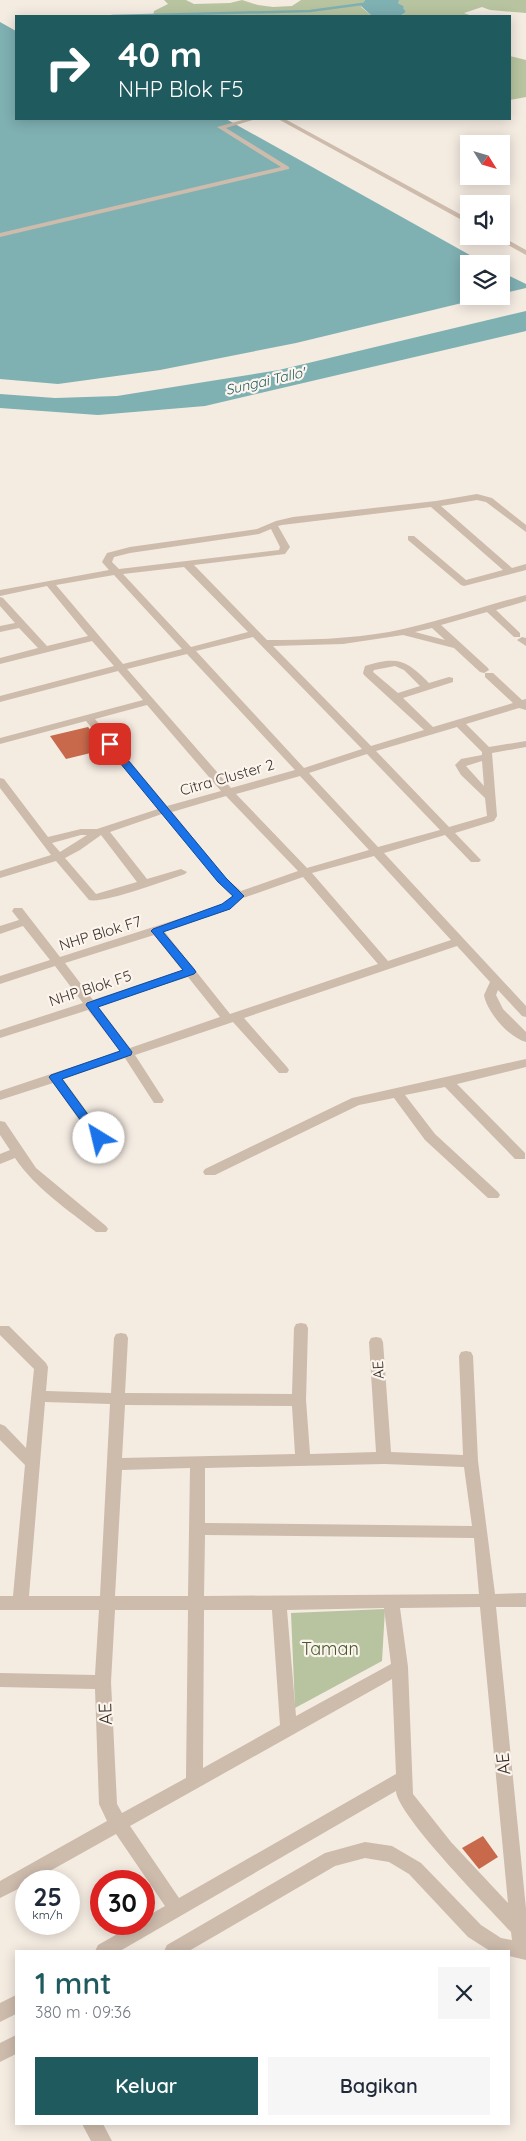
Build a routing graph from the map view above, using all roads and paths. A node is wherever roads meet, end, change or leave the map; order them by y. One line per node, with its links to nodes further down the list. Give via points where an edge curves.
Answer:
1 (249, 120): 4 (street, via 220,127 287,168)
2 (283, 120): 3 (street)
3 (460, 217)
4 (0, 235)
5 (510, 244): 6 (street)
6 (526, 253)
7 (433, 504): 8 (street); 9 (street, via 484,498); 13 (street)
8 (273, 525): 11 (street, via 285,547 282,552); 14 (street, via 259,531 110,555 106,562)
9 (526, 529)
10 (411, 538): 13 (street, via 467,585)
11 (186, 563): 14 (street); 24 (street)
12 (526, 567): 13 (street)
13 (510, 571)
14 (116, 572): 15 (street); 31 (street)
15 (54, 582): 16 (street); 25 (street)
16 (0, 594)
17 (526, 598): 19 (street)
18 (0, 600): 20 (street)
19 (489, 608): 21 (street); 26 (street)
20 (22, 624): 22 (street); 30 (street)
21 (435, 625): 23 (street); 29 (street)
22 (0, 629)
23 (401, 632): 28 (street); 29 (street)
24 (255, 633): 27 (street); 31 (street)
25 (94, 637): 30 (street); 34 (street)
26 (522, 639)
27 (265, 643): 28 (street); 32 (street)
28 (303, 643): 32 (street)
29 (455, 644): 40 (street)
30 (45, 650): 33 (street)
31 (188, 650): 34 (street); 48 (street)
32 (279, 656): 46 (street)
33 (0, 662)
34 (120, 667): 38 (street); 39 (street)
35 (449, 680): 36 (street)
36 (426, 687): 37 (street); 37 (street, via 400,663 369,668 368,673)
37 (396, 697): 43 (street)
38 (0, 699)
39 (150, 701): 41 (street); 50 (street)
40 (524, 705): 42 (street, Citra Cluster 2)
41 (88, 718): 44 (street); 52 (street)
42 (458, 722): 43 (street, Citra Cluster 2); 47 (street)
43 (430, 730): 46 (street, Citra Cluster 2)
44 (0, 741)
45 (526, 744): 47 (street)
46 (369, 750): 48 (street, Citra Cluster 2); 54 (street)
47 (487, 754): 51 (street); 51 (street, via 460,765)
48 (301, 772): 50 (street, Citra Cluster 2); 56 (street)
49 (0, 782): 55 (street)
50 (228, 792): 52 (street, Citra Cluster 2); 60 (street)
51 (490, 797): 54 (street, NHP Blok F7, via 490,819)
52 (165, 810): 53 (street, Citra Cluster 2); 63 (street)
53 (100, 831): 55 (street, Citra Cluster 2); 57 (street, Citra Cluster 2); 62 (street)
54 (448, 832): 56 (street, NHP Blok F7); 58 (street)
55 (45, 841): 57 (street)
56 (375, 852): 60 (street, NHP Blok F7); 68 (street)
57 (59, 857): 61 (street, Citra Cluster 2); 62 (street, via 93,898)
58 (475, 860)
59 (181, 872): 62 (street)
60 (305, 872): 63 (street, NHP Blok F7); 70 (street)
61 (0, 875)
62 (144, 884)
63 (239, 896): 67 (street, NHP Blok F7, via 226,907)
64 (18, 911): 65 (street)
65 (26, 921): 66 (street); 69 (street)
66 (0, 930)
67 (156, 931): 69 (street, NHP Blok F7); 71 (street)
68 (459, 941): 70 (street); 73 (street)
69 (57, 962): 72 (street, NHP Blok F7); 74 (street)
70 (386, 966): 76 (street)
71 (190, 972): 74 (street, NHP Blok F5); 76 (street)
72 (0, 980)
73 (497, 980): 75 (street); 78 (street, via 490,1000)
74 (91, 1005): 77 (street, NHP Blok F5); 79 (street)
75 (526, 1013)
76 (231, 1017): 79 (street); 81 (street)
77 (0, 1034)
78 (526, 1038)
79 (127, 1052): 82 (street); 86 (street)
80 (526, 1063): 83 (street)
81 (283, 1070)
82 (55, 1077): 85 (street); 88 (street)
83 (448, 1082): 84 (street); 90 (street)
84 (397, 1093): 92 (street, via 356,1101); 93 (street, via 430,1136)
85 (0, 1096)
86 (158, 1100)
87 (0, 1125): 89 (street)
88 (99, 1138)
89 (18, 1152): 91 (street); 94 (street, via 42,1182)
90 (520, 1156)
91 (0, 1158)
92 (210, 1172)
93 (493, 1195)
94 (100, 1229)
95 (301, 1328): 102 (street)
96 (4, 1330): 100 (street, via 39,1363)
97 (121, 1338): 101 (street, AE)
98 (376, 1342): 104 (street, AE)
99 (466, 1356): 107 (street, AE)
100 (38, 1396): 101 (street); 108 (street)
101 (117, 1399): 102 (street); 109 (street, AE)
102 (300, 1400): 105 (street)
103 (0, 1430): 108 (street)
104 (384, 1458): 105 (street); 107 (street)
105 (303, 1460): 106 (street)
106 (198, 1461): 109 (street); 110 (street)
107 (471, 1461): 111 (street, AE)
108 (32, 1464): 119 (street)
109 (115, 1464): 116 (street, AE)
110 (197, 1529): 111 (street); 117 (street)
111 (481, 1532): 114 (street, AE)
112 (526, 1600): 114 (street)
113 (391, 1601): 114 (street); 118 (street); 120 (street)
114 (486, 1601): 129 (street, AE)
115 (0, 1602): 119 (street)
116 (108, 1602): 117 (street); 119 (street); 122 (street, AE)
117 (195, 1602): 118 (street); 125 (street)
118 (279, 1603): 123 (street)
119 (20, 1604)
120 (400, 1667): 123 (street); 124 (street)
121 (0, 1680): 122 (street)
122 (103, 1682): 126 (street, AE, via 108,1804)
123 (289, 1728): 125 (street)
124 (404, 1778): 128 (street); 129 (street, via 405,1796 416,1812)
125 (194, 1780): 126 (street)
126 (119, 1824): 127 (street); 128 (street, AE)
127 (0, 1890)
128 (176, 1908): 130 (street)
129 (519, 1928): 132 (street, AE)
130 (106, 1950)
131 (175, 1950): 132 (street, via 331,1859 359,1850 378,1850 400,1857 419,1870 467,1925 482,1937 499,1946)
132 (525, 1951)
133 (15, 2005): 134 (street)
134 (0, 2013)
135 (15, 2045): 136 (street)
136 (0, 2053)
137 (93, 2125): 138 (street)
138 (102, 2141)

